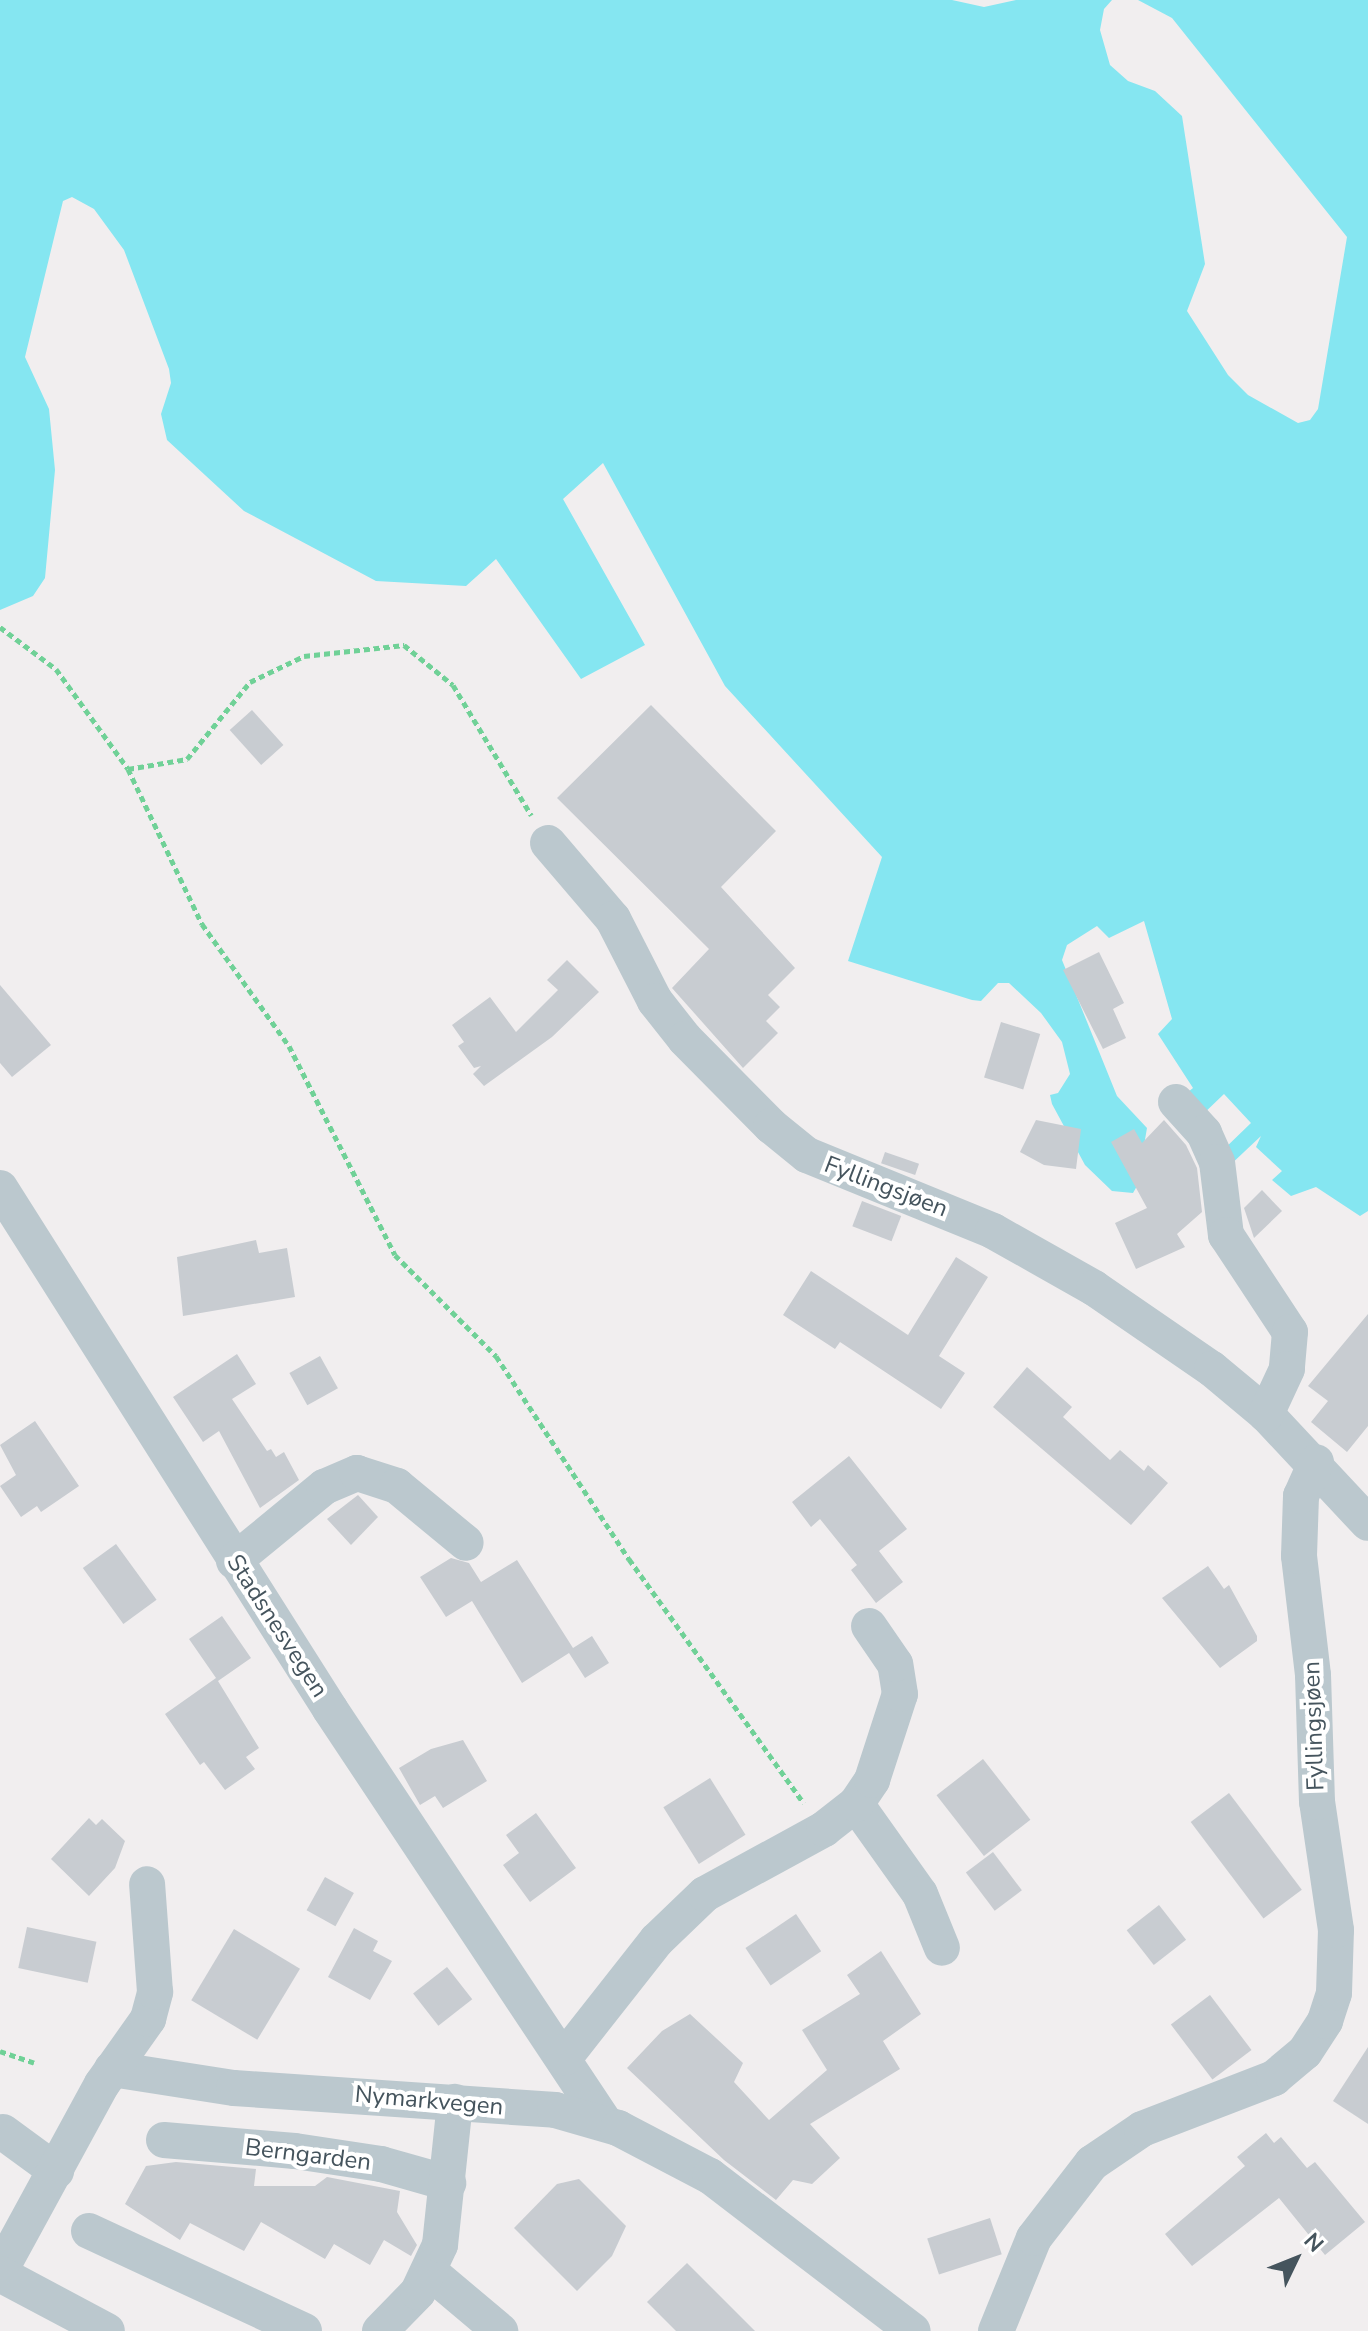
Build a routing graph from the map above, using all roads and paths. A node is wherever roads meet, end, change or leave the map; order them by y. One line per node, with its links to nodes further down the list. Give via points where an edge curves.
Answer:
1 (0, 627): 2 (path, via 56,669)
2 (128, 769): 3 (path, via 187,759 250,682 304,656 404,645 453,685); 13 (path, via 202,924 289,1046 395,1255 496,1356 629,1559)
3 (548, 843): 6 (street, Fyllingsjøen, via 613,919 655,1001 771,1126 818,1160 1040,1253 1212,1369)
4 (1176, 1102): 6 (street, via 1204,1133 1217,1162 1226,1235 1290,1332 1287,1369)
5 (0, 1188): 10 (street, Stadsnesvegen)
6 (1266, 1414): 7 (street, Fyllingsjøen)
7 (1316, 1462): 8 (street, Fyllingsjøen); 34 (street, Fyllingsjøen, via 1301,1496 1299,1556 1313,1675 1317,1802 1336,1930 1334,1993 1313,2041 1274,2078 1142,2129 1092,2163 1034,2238)
8 (1368, 1523)
9 (466, 1543): 10 (street, via 397,1486 357,1473 324,1487)
10 (234, 1561): 17 (street, Stadsnesvegen)
11 (869, 1626): 12 (street, via 895,1664 900,1694 882,1755)
12 (856, 1804): 13 (street); 15 (street, via 920,1894)
13 (824, 1829): 17 (street, via 705,1894 681,1914)
14 (147, 1884): 19 (street, via 155,1992 148,2019)
15 (942, 1948)
16 (0, 2051): 18 (path)
17 (564, 2058): 21 (street, Stadsnesvegen)
18 (34, 2063)
19 (112, 2069): 20 (street, Nymarkvegen, via 234,2088); 24 (street)
20 (455, 2102): 21 (street, Nymarkvegen, via 555,2110); 25 (street, via 447,2146)
21 (606, 2124): 33 (street, Nymarkvegen, via 710,2176)
22 (3, 2132): 24 (street)
23 (164, 2140): 25 (street, Berngarden, via 381,2164)
24 (56, 2171): 27 (street)
25 (448, 2183): 28 (street, via 445,2223)
26 (89, 2231): 30 (street)
27 (0, 2272): 29 (street)
28 (430, 2272): 31 (street, via 402,2312); 32 (street)
29 (107, 2331)
30 (304, 2331)
31 (380, 2331)
32 (500, 2331)
33 (913, 2331)
34 (996, 2331)

